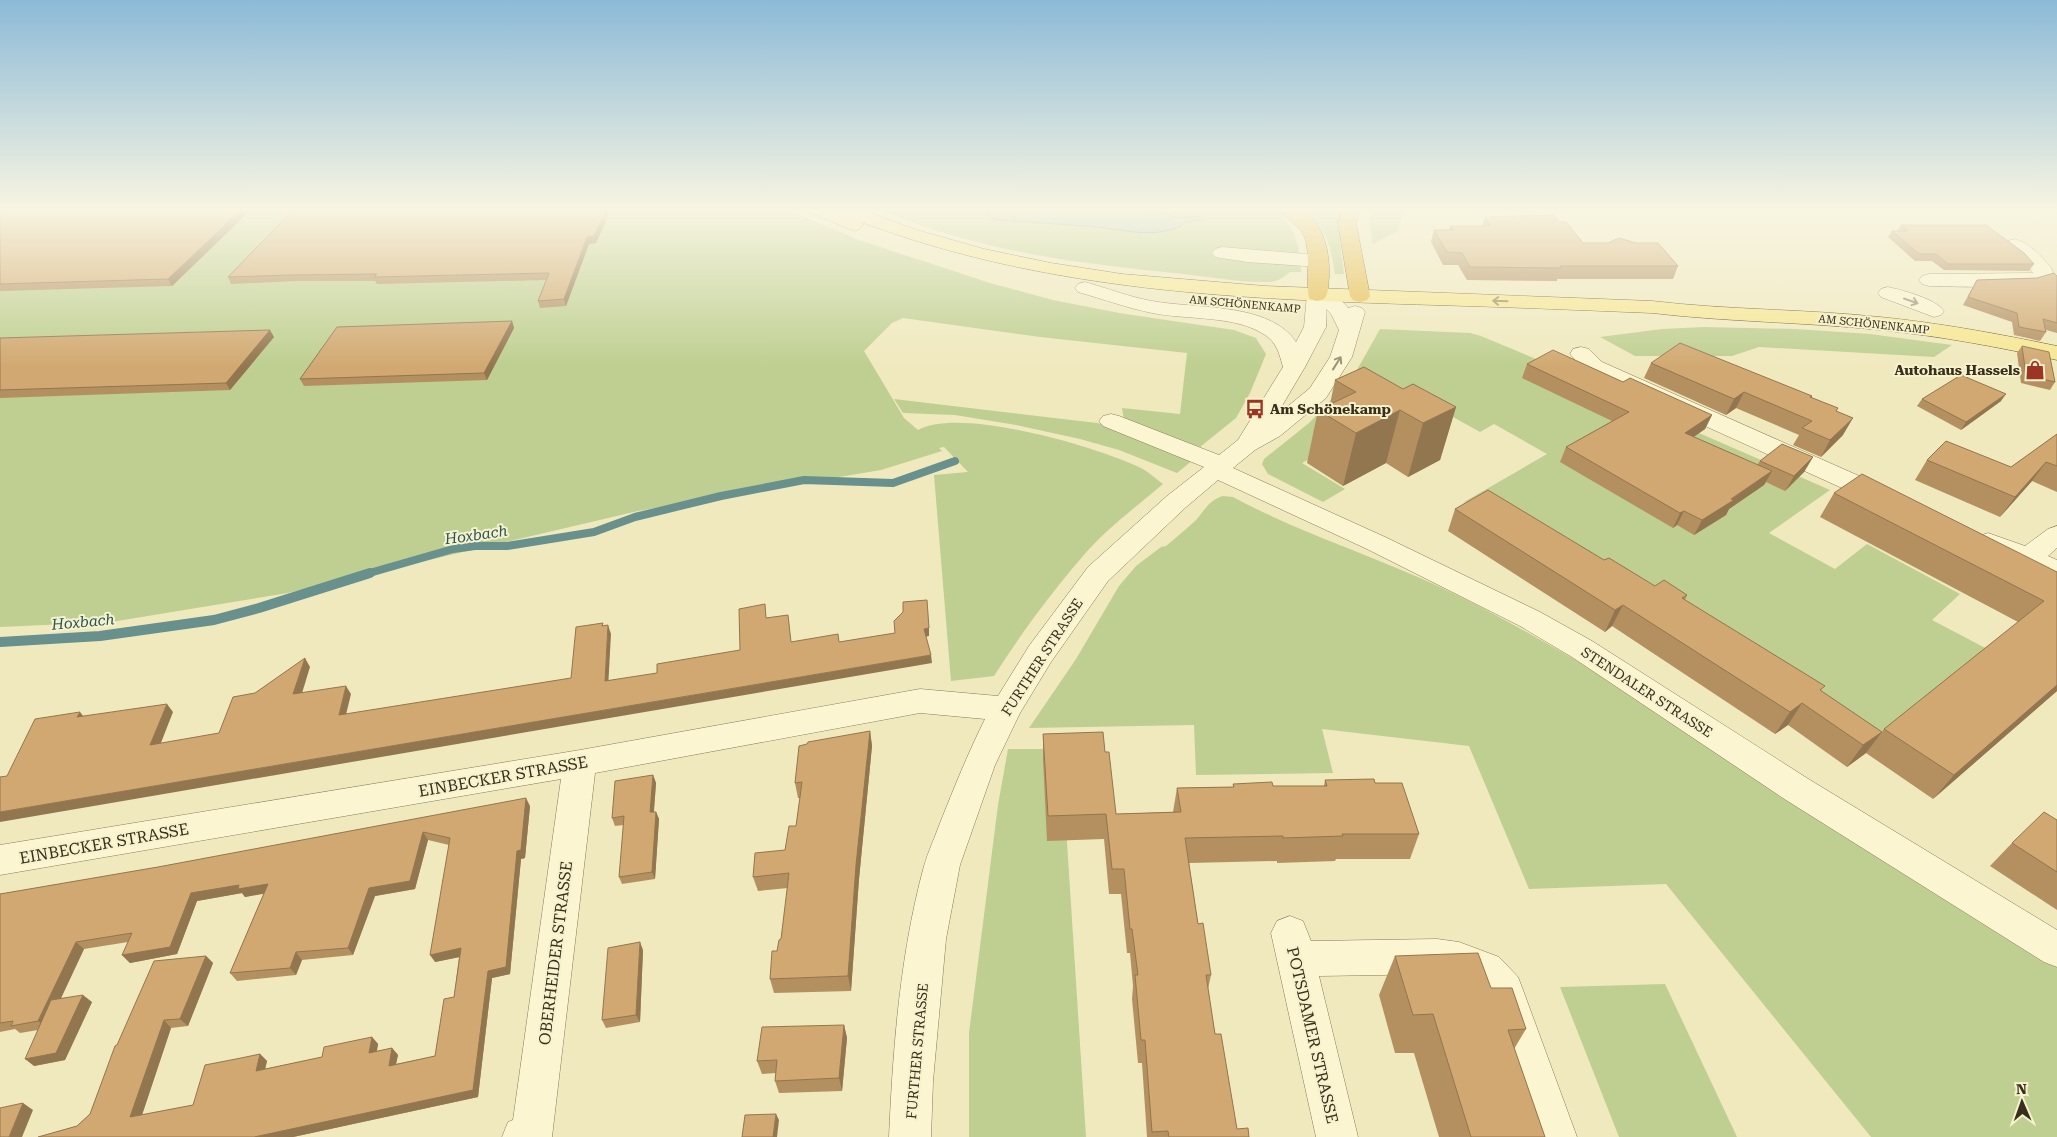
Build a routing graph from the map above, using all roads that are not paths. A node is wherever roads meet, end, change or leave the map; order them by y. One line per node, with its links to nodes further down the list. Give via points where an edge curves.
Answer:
1 (973, 261): 6 (main road, AM SCHÖNENKAMP)
2 (1008, 261): 9 (main road, AM SCHÖNENKAMP, via 1162,286)
3 (1318, 261): 9 (highway)
4 (1349, 261): 10 (highway)
5 (2035, 261): 8 (street, via 2043,270 2043,276 2032,280)
6 (1085, 288): 9 (main road, AM SCHÖNENKAMP, via 1263,308); 14 (street, via 1152,307 1236,317 1257,323 1284,339)
7 (1888, 294): 8 (street, one-way to 8)
8 (1931, 295): 11 (street)
9 (1317, 302): 10 (main road, AM SCHÖNENKAMP); 14 (street, FURTHER STRASSE, via 1315,327)
10 (1351, 312): 11 (main road, AM SCHÖNENKAMP, via 1568,316 1657,316 1688,312 1854,321); 16 (street, FURTHER STRASSE, one-way to 10, via 1272,431 1318,393 1341,358)
11 (1942, 331): 12 (main road, AM SCHÖNENKAMP)
12 (2057, 353)
13 (1581, 354): 18 (street, via 1594,367)
14 (1294, 367): 16 (street, FURTHER STRASSE)
15 (1111, 421): 17 (street, STENDALER STRASSE)
16 (1246, 445): 17 (street, FURTHER STRASSE)
17 (1219, 468): 23 (street, FURTHER STRASSE, via 1176,502 1098,574 1040,654); 26 (street, STENDALER STRASSE, via 1530,619)
18 (1906, 507)
19 (1969, 534): 21 (street)
20 (2057, 535): 21 (street)
21 (2028, 557): 22 (street)
22 (2057, 572)
23 (1006, 709): 24 (street, EINBECKER STRASSE, via 920,702); 28 (street, FURTHER STRASSE, via 975,774 942,866 920,994)
24 (580, 763): 25 (street, EINBECKER STRASSE); 27 (street, OBERHEIDER STRASSE, via 532,1135)
25 (0, 860)
26 (2057, 950)
27 (523, 1137)
28 (910, 1137)
29 (1337, 1137): 30 (street, POTSDAMER STRASSE, via 1293,946 1454,958 1491,973 1504,990)
30 (1556, 1137)

